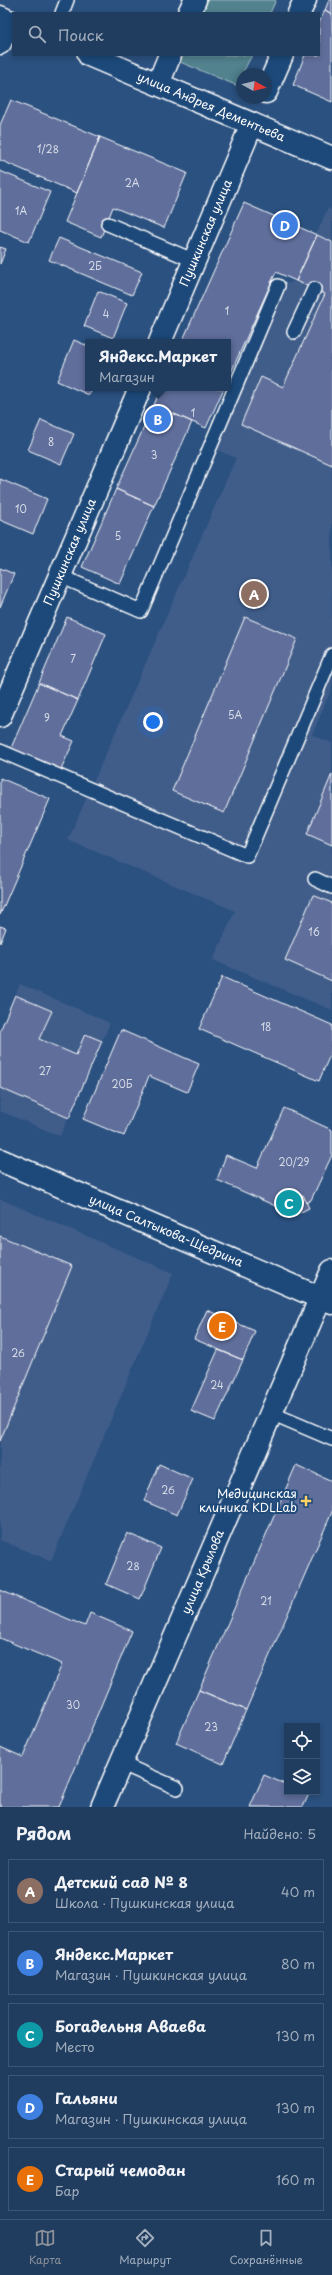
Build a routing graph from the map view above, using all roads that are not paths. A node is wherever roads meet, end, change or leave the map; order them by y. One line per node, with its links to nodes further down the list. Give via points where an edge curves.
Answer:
1 (67, 0): 4 (lane)
2 (194, 0): 5 (street)
3 (305, 0): 6 (street)
4 (62, 12)
5 (189, 12)
6 (299, 12)
7 (7, 21): 8 (street)
8 (0, 43)
9 (91, 56): 13 (street, улица Андрея Дементьева)
10 (170, 56): 13 (street)
11 (282, 56): 12 (street)
12 (272, 78)
13 (158, 84): 15 (street, улица Андрея Дементьева)
14 (261, 104): 15 (street, Пушкинская улица)
15 (252, 124): 16 (street, улица Андрея Дементьева); 18 (street, Пушкинская улица)
16 (332, 158)
17 (108, 224): 18 (lane)
18 (194, 261): 22 (street, Пушкинская улица)
19 (278, 286): 24 (lane, via 141,611)
20 (314, 289): 21 (lane)
21 (294, 332)
22 (161, 339)
23 (139, 391): 24 (street, Пушкинская улица)
24 (60, 576): 26 (street, Пушкинская улица)
25 (332, 655): 27 (lane, via 247,856)
26 (0, 716)
27 (0, 751)
28 (315, 879): 29 (lane)
29 (332, 887)
30 (0, 1160): 32 (street, улица Салтыкова-Щедрина)
31 (332, 1271): 32 (street, улица Крылова)
32 (326, 1300): 33 (street, улица Крылова)
33 (271, 1413): 34 (lane); 35 (street, улица Крылова)
34 (332, 1439)
35 (120, 1763): 36 (lane); 37 (street, улица Крылова)
36 (177, 1788)
37 (102, 1807)

